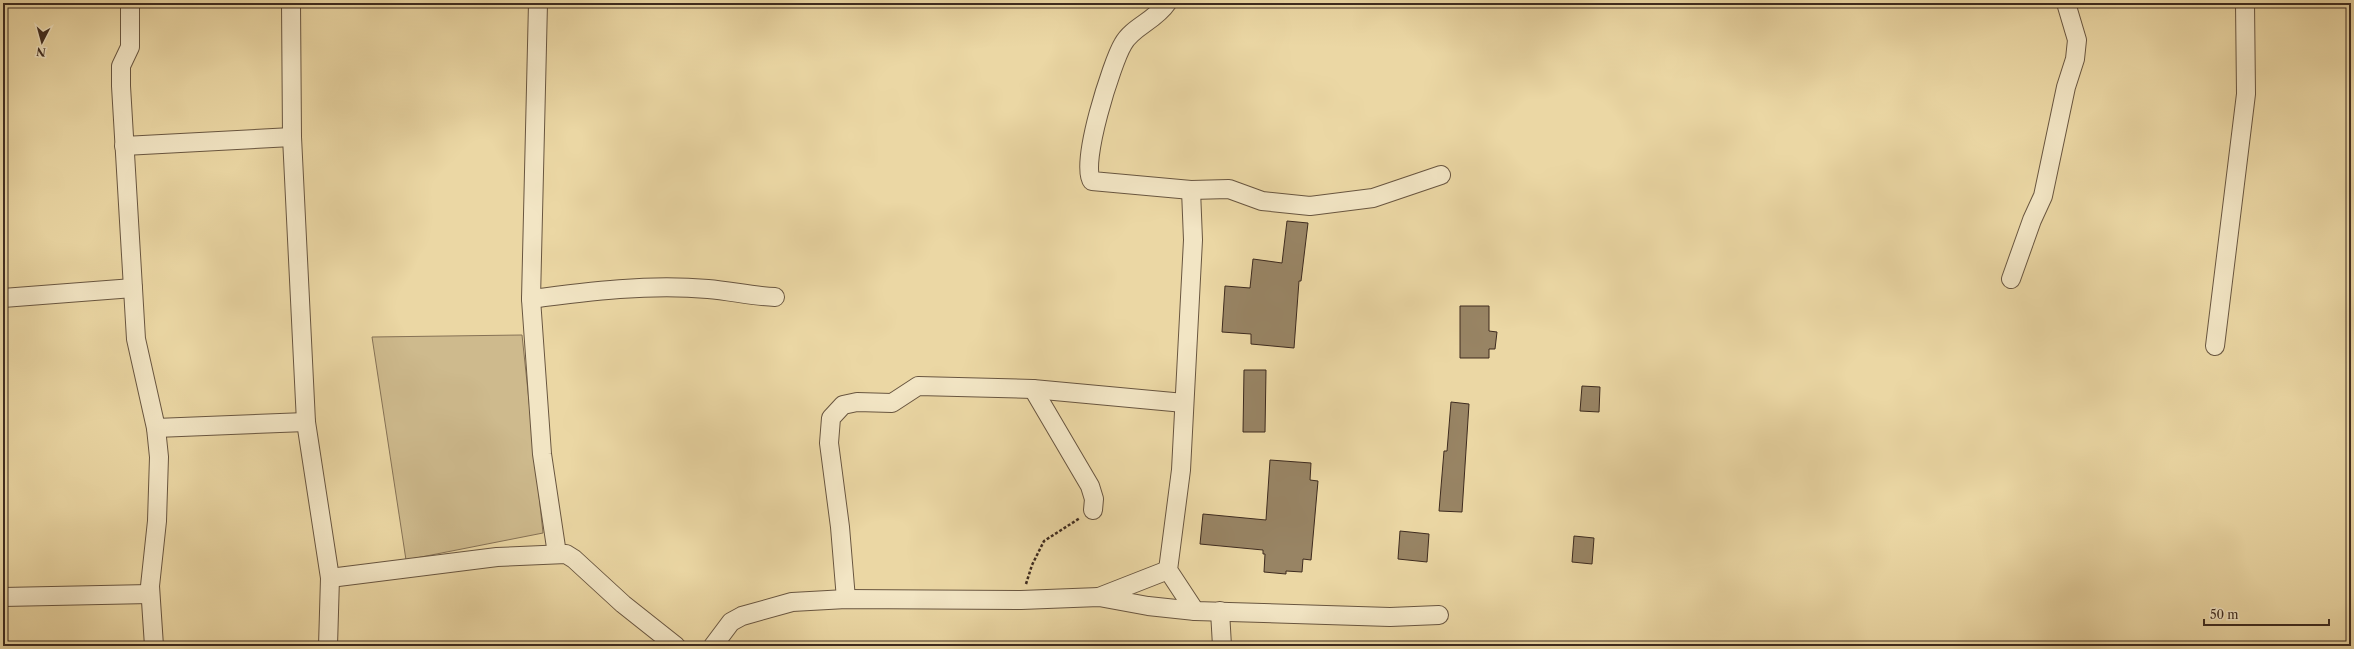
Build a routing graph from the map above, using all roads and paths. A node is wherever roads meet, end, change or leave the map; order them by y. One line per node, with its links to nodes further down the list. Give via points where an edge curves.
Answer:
1 (130, 3): 8 (street, via 130,47 121,66)
2 (291, 3): 7 (street)
3 (538, 3): 15 (street)
4 (1167, 3): 10 (street, via 1160,14 1123,43 1109,77 1092,138 1088,177 1092,181)
5 (2066, 3): 11 (street, via 2077,40 2075,59 2066,87 2043,196)
6 (2245, 3): 16 (street, via 2246,94)
7 (292, 137): 8 (street); 19 (street)
8 (124, 146): 12 (street)
9 (1441, 175): 10 (street, via 1373,198 1310,206 1262,201 1229,189)
10 (1191, 190): 18 (street, via 1192,240)
11 (2011, 280)
12 (133, 288): 14 (street); 20 (street, via 136,339)
13 (775, 297): 15 (street, via 708,289 611,288)
14 (3, 298)
15 (532, 299): 22 (street, via 542,454)
16 (2215, 346)
17 (1033, 389): 18 (street); 21 (street, via 1090,486 1094,499); 28 (street, via 918,386 892,402 857,402 843,405 836,411 831,418 829,443)
18 (1184, 403): 23 (street, via 1181,470)
19 (306, 422): 20 (street); 24 (street)
20 (156, 428): 25 (street, via 159,458 157,521)
21 (1093, 510): 29 (path, via 1087,517 1079,518 1044,541 1032,565)
22 (557, 554): 24 (street, via 497,557); 35 (street, via 566,554 574,559 623,604)
23 (1168, 570): 27 (street); 30 (street)
24 (330, 578): 34 (street)
25 (150, 594): 26 (street); 33 (street)
26 (3, 597)
27 (1099, 597): 29 (street); 30 (street)
28 (846, 599): 29 (street); 36 (street, via 792,602 742,616 731,622)
29 (1021, 600)
30 (1195, 611): 31 (street)
31 (1220, 611): 32 (street, via 1390,617); 37 (street)
32 (1439, 614)
33 (154, 646)
34 (328, 646)
35 (676, 646)
36 (713, 646)
37 (1222, 646)

